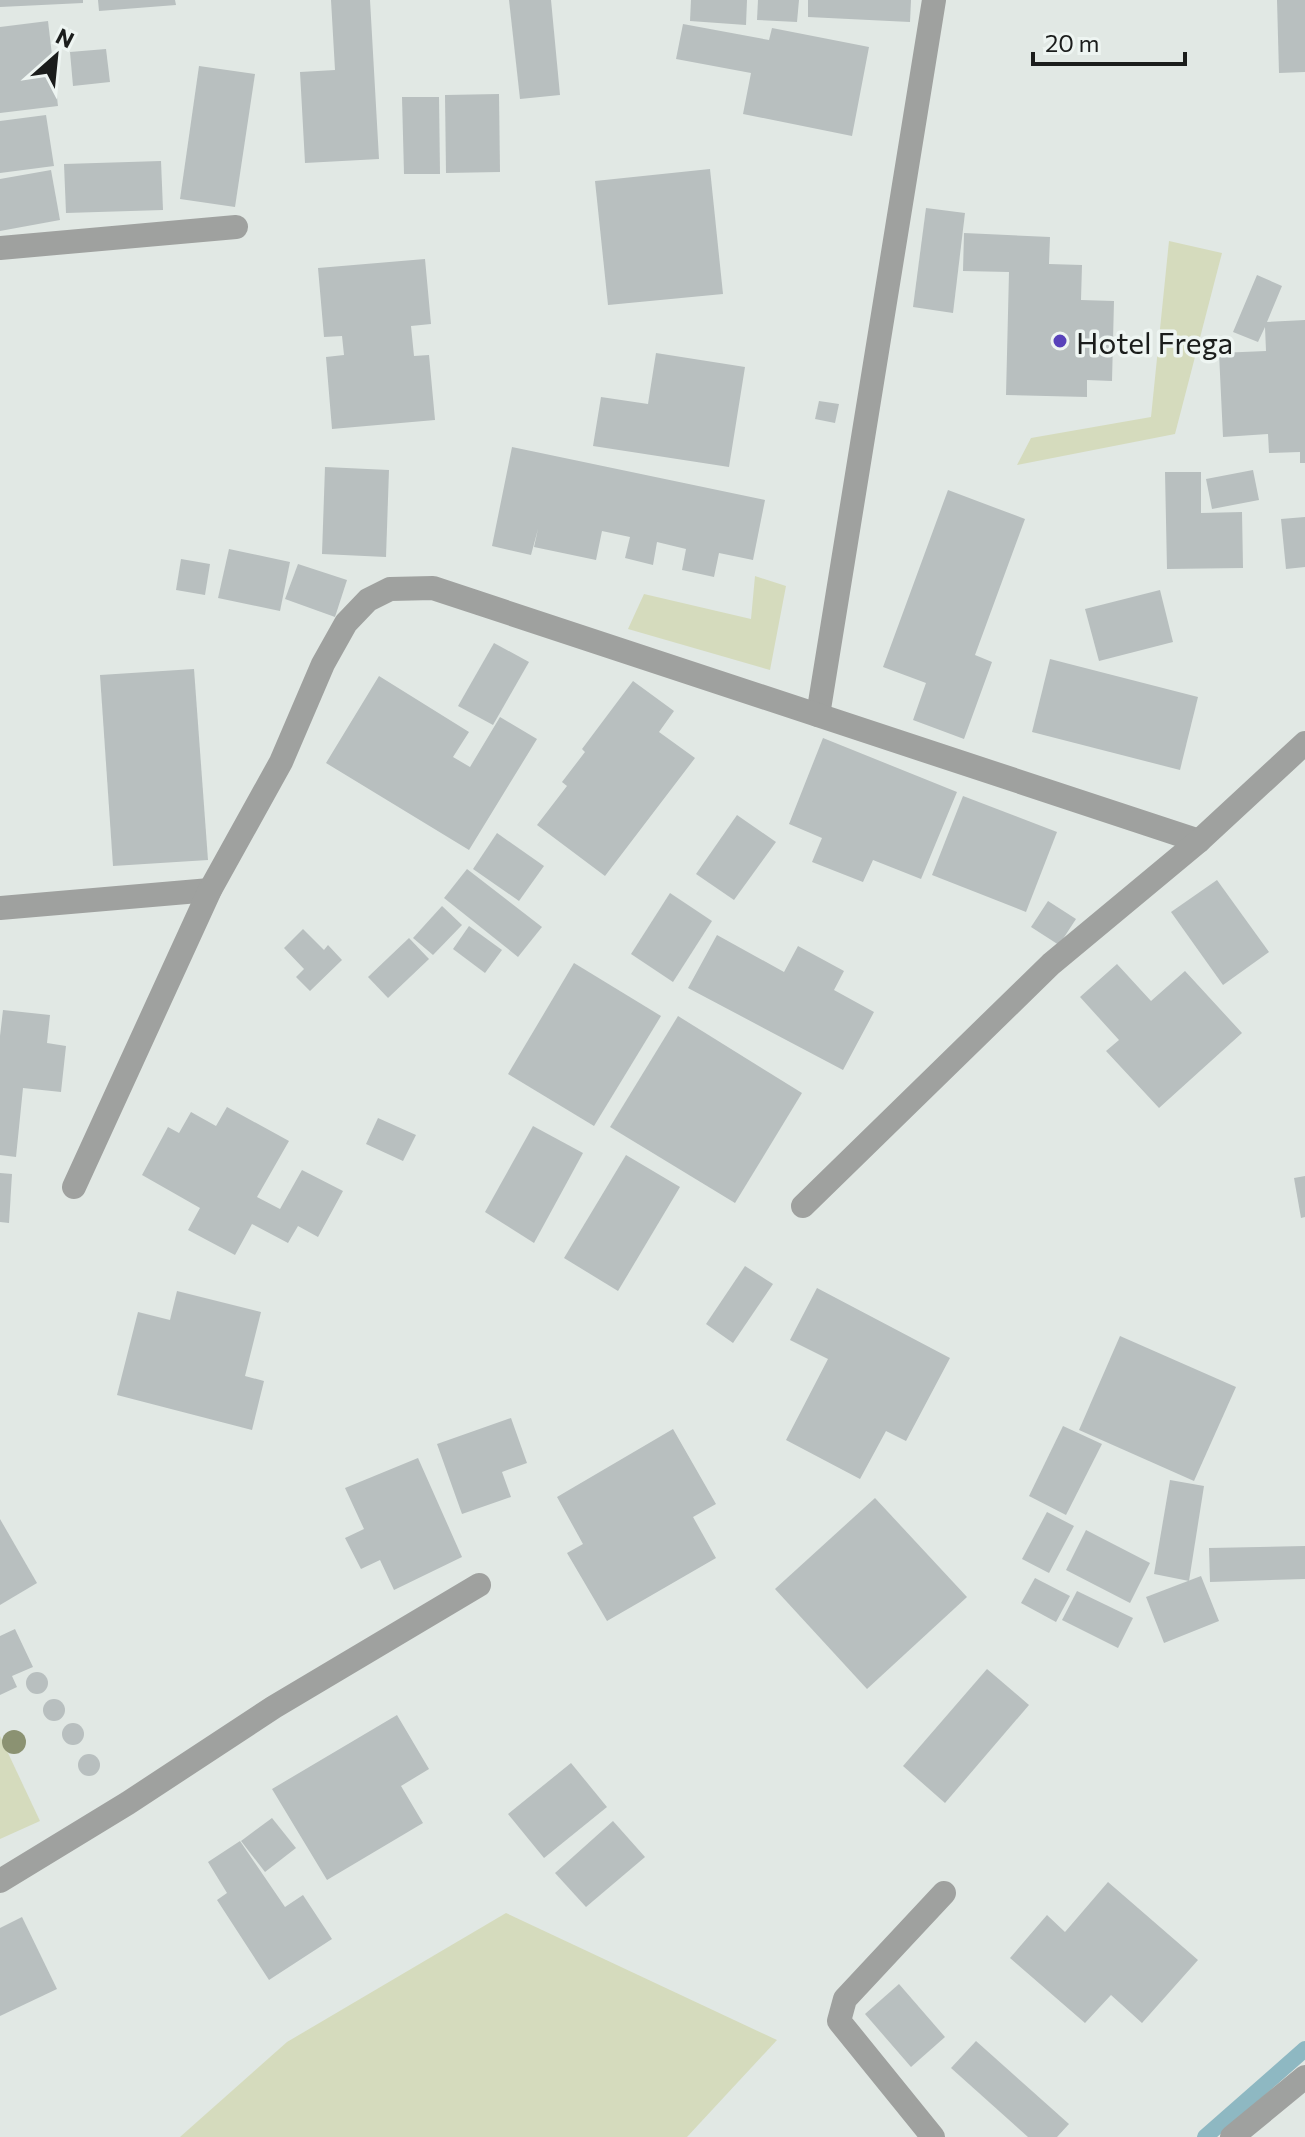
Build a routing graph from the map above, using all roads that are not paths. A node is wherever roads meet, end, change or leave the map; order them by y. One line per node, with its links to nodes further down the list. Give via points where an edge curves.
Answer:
1 (934, 0): 4 (street)
2 (236, 227): 3 (street)
3 (0, 248)
4 (818, 715): 6 (street); 7 (street, via 433,588 390,589 368,600 346,623 281,762)
5 (1305, 743): 6 (street)
6 (1199, 841): 10 (street, via 1051,964)
7 (210, 890): 8 (street); 9 (street)
8 (0, 908)
9 (74, 1187)
10 (803, 1206)
11 (479, 1585): 12 (street)
12 (0, 1881)
13 (944, 1893): 15 (street, via 845,1999 839,2021)
14 (1305, 2077): 16 (street)
15 (933, 2137)
16 (1232, 2137)

